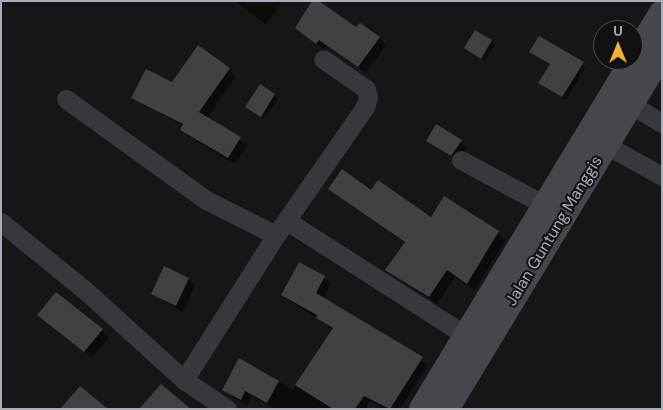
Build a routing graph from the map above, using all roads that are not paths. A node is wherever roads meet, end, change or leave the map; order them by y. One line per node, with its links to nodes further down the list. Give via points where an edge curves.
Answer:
1 (662, 14): 2 (street, Jalan Guntung Manggis)
2 (643, 44)
3 (662, 53): 7 (street, Jalan Guntung Manggis)
4 (323, 59): 14 (street, via 366,89 368,97 365,107)
5 (627, 70): 12 (street, Jalan Guntung Manggis)
6 (66, 99): 14 (street, via 206,200)
7 (630, 104): 8 (street); 9 (street, Jalan Guntung Manggis)
8 (662, 123)
9 (606, 145): 11 (street); 17 (street, Jalan Guntung Manggis)
10 (460, 160): 12 (street)
11 (662, 176)
12 (545, 204): 15 (street, Jalan Guntung Manggis)
13 (1, 222): 16 (street, via 87,292)
14 (281, 228): 15 (street); 16 (street)
15 (465, 335): 19 (street, Jalan Guntung Manggis)
16 (184, 380): 18 (street)
17 (450, 407)
18 (227, 409)
19 (422, 409)

